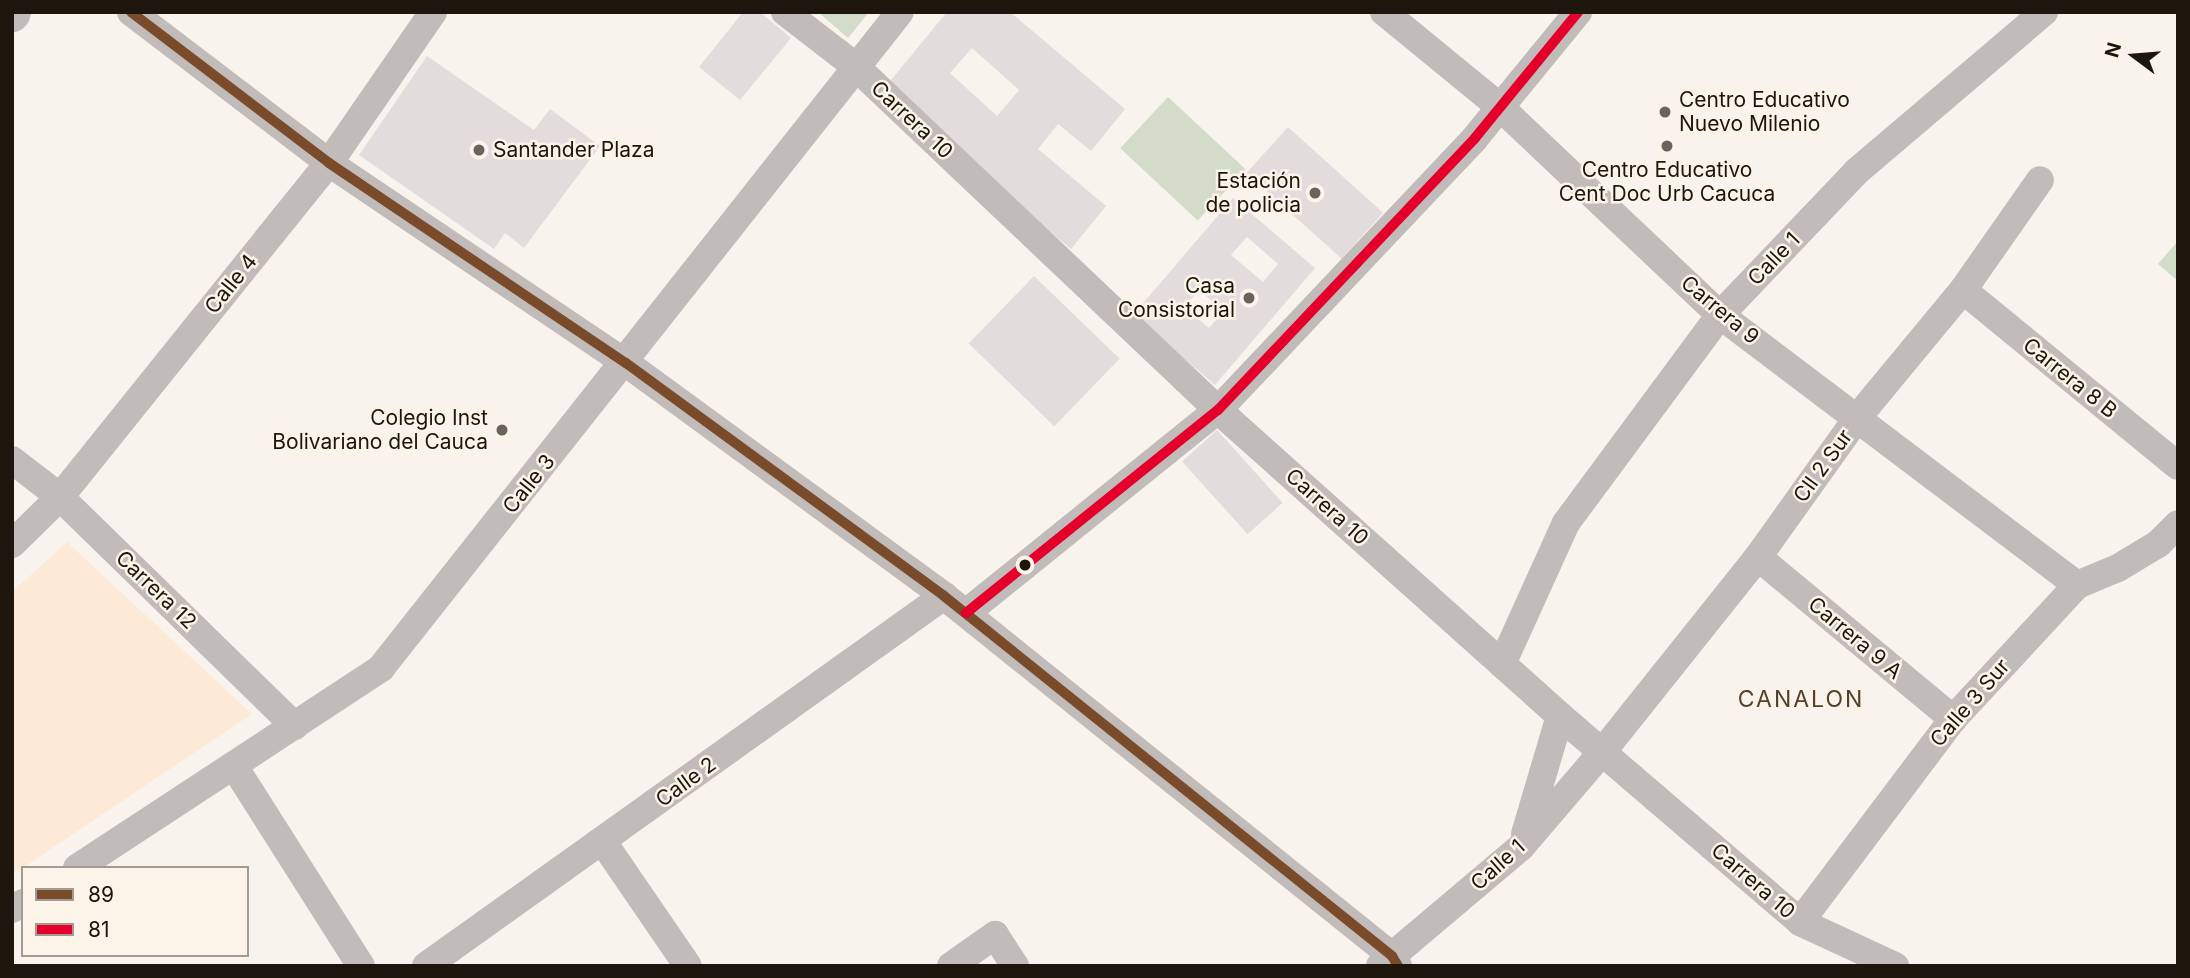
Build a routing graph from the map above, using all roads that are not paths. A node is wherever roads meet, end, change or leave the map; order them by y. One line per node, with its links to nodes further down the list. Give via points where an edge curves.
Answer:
1 (131, 12): 10 (street)
2 (433, 12): 10 (street, Calle 4)
3 (785, 12): 8 (street, Carrera 10)
4 (900, 12): 8 (street, Calle 3)
5 (1384, 12): 9 (street, Carrera 9)
6 (1578, 12): 9 (street, Calle 2)
7 (2044, 12): 13 (street, Calle 1, via 1856,172)
8 (855, 66): 14 (street, Calle 3); 15 (street, Carrera 10)
9 (1500, 107): 13 (street, Carrera 9); 15 (street, Calle 2)
10 (329, 163): 14 (street); 19 (street, Calle 4)
11 (2040, 180): 12 (street, Cll 2 Sur)
12 (1963, 290): 16 (street, Cll 2 Sur); 18 (street, Carrera 8 B)
13 (1720, 315): 16 (street, Carrera 9); 25 (street, Calle 1, via 1566,523)
14 (625, 363): 24 (street); 28 (street, Calle 3, via 381,668)
15 (1218, 410): 24 (street, Calle 2); 25 (street, Carrera 10)
16 (1857, 418): 22 (street, Cll 2 Sur); 23 (street, Carrera 9)
17 (12, 460): 19 (street, Carrera 12)
18 (2178, 466)
19 (60, 497): 21 (street, Calle 4); 28 (street, Carrera 12)
20 (2178, 524): 23 (street, Calle 3 Sur, via 2158,544)
21 (12, 544)
22 (1758, 556): 27 (street, Carrera 9 A); 29 (street, Cll 2 Sur)
23 (2077, 585): 27 (street, Calle 3 Sur)
24 (955, 605): 31 (street, Calle 2); 35 (street)
25 (1502, 664): 26 (street, Carrera 10)
26 (1560, 716): 29 (street, Carrera 10); 32 (street)
27 (1953, 719): 34 (street, Calle 3 Sur)
28 (295, 726): 30 (street, Calle 3)
29 (1603, 751): 32 (street, Calle 1); 34 (street, Carrera 10)
30 (234, 766): 33 (street, Calle 3); 36 (street)
31 (603, 842): 37 (street, Calle 2); 38 (street)
32 (1521, 847): 35 (street, Calle 1)
33 (80, 866)
34 (1800, 922): 41 (street, Carrera 10)
35 (1390, 963)
36 (361, 966)
37 (426, 966)
38 (688, 966)
39 (951, 966): 40 (street, via 995,935)
40 (1014, 966)
41 (1895, 966)

